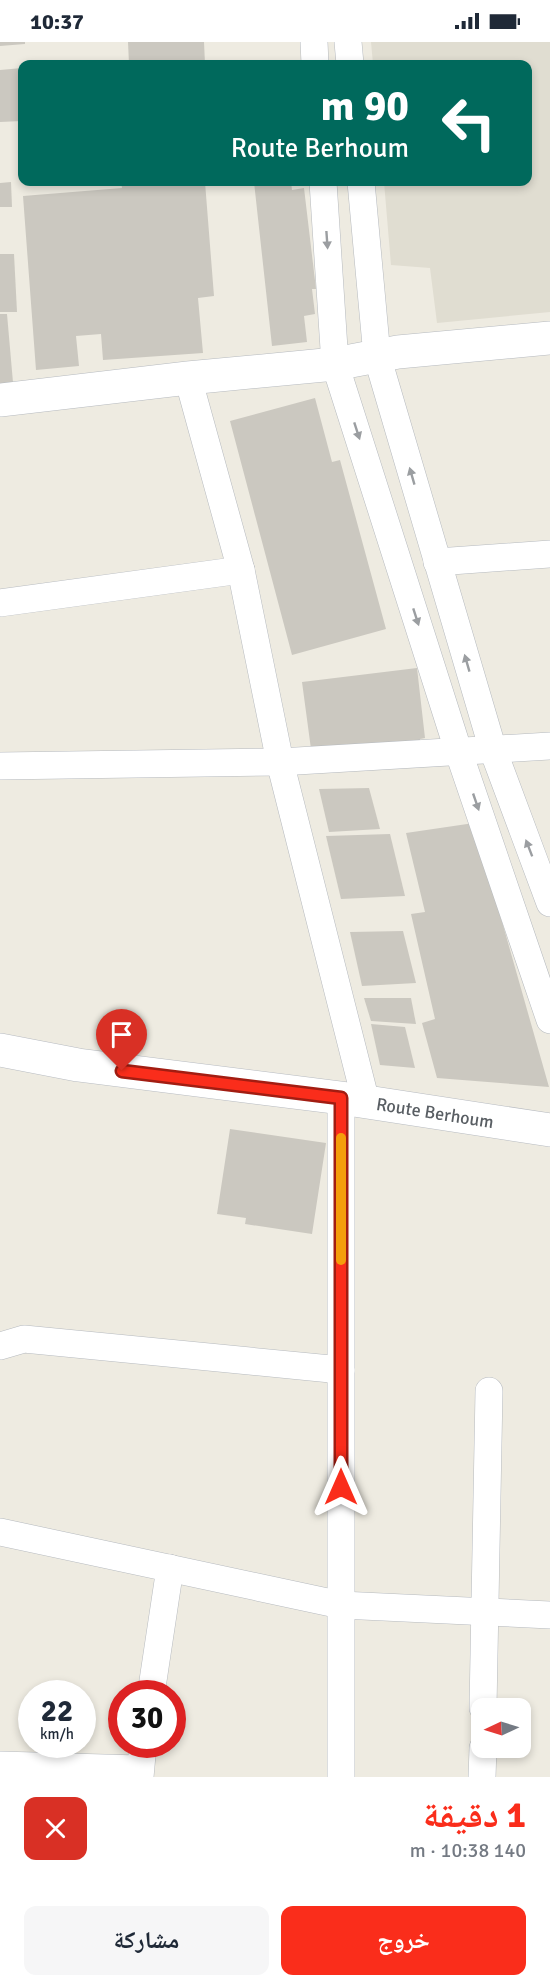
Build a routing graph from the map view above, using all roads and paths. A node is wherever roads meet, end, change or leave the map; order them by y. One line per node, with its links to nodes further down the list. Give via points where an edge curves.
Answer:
1 (314, 42): 3 (street)
2 (348, 42): 4 (street)
3 (315, 60)
4 (350, 60)
5 (323, 186): 9 (street, one-way to 9)
6 (361, 186): 8 (street)
7 (550, 338): 8 (street)
8 (377, 356): 9 (street); 13 (street, one-way to 8)
9 (335, 364): 10 (street); 18 (street, one-way to 18)
10 (188, 378): 11 (street); 14 (street)
11 (0, 400)
12 (550, 554): 13 (street)
13 (437, 562): 17 (street, one-way to 13)
14 (241, 570): 15 (street); 19 (street)
15 (0, 603)
16 (550, 746): 17 (street)
17 (493, 750): 18 (street); 21 (street, one-way to 17)
18 (459, 753): 19 (street); 22 (street, one-way to 22)
19 (280, 762): 20 (street); 24 (street)
20 (0, 766)
21 (550, 903)
22 (550, 1020)
23 (0, 1050): 24 (street, Route Berhoum, via 78,1065)
24 (353, 1100): 25 (street, Route Berhoum); 27 (street)
25 (550, 1130)
26 (0, 1346): 27 (street, via 24,1339)
27 (341, 1370): 31 (street)
28 (489, 1391): 32 (street)
29 (0, 1532): 30 (street)
30 (170, 1568): 31 (street); 34 (street)
31 (341, 1605): 32 (street); 39 (street)
32 (485, 1612): 33 (street); 35 (street)
33 (550, 1616)
34 (153, 1680)
35 (483, 1698)
36 (483, 1758): 40 (street)
37 (141, 1764): 38 (street)
38 (0, 1765)
39 (341, 1777)
40 (482, 1777)

